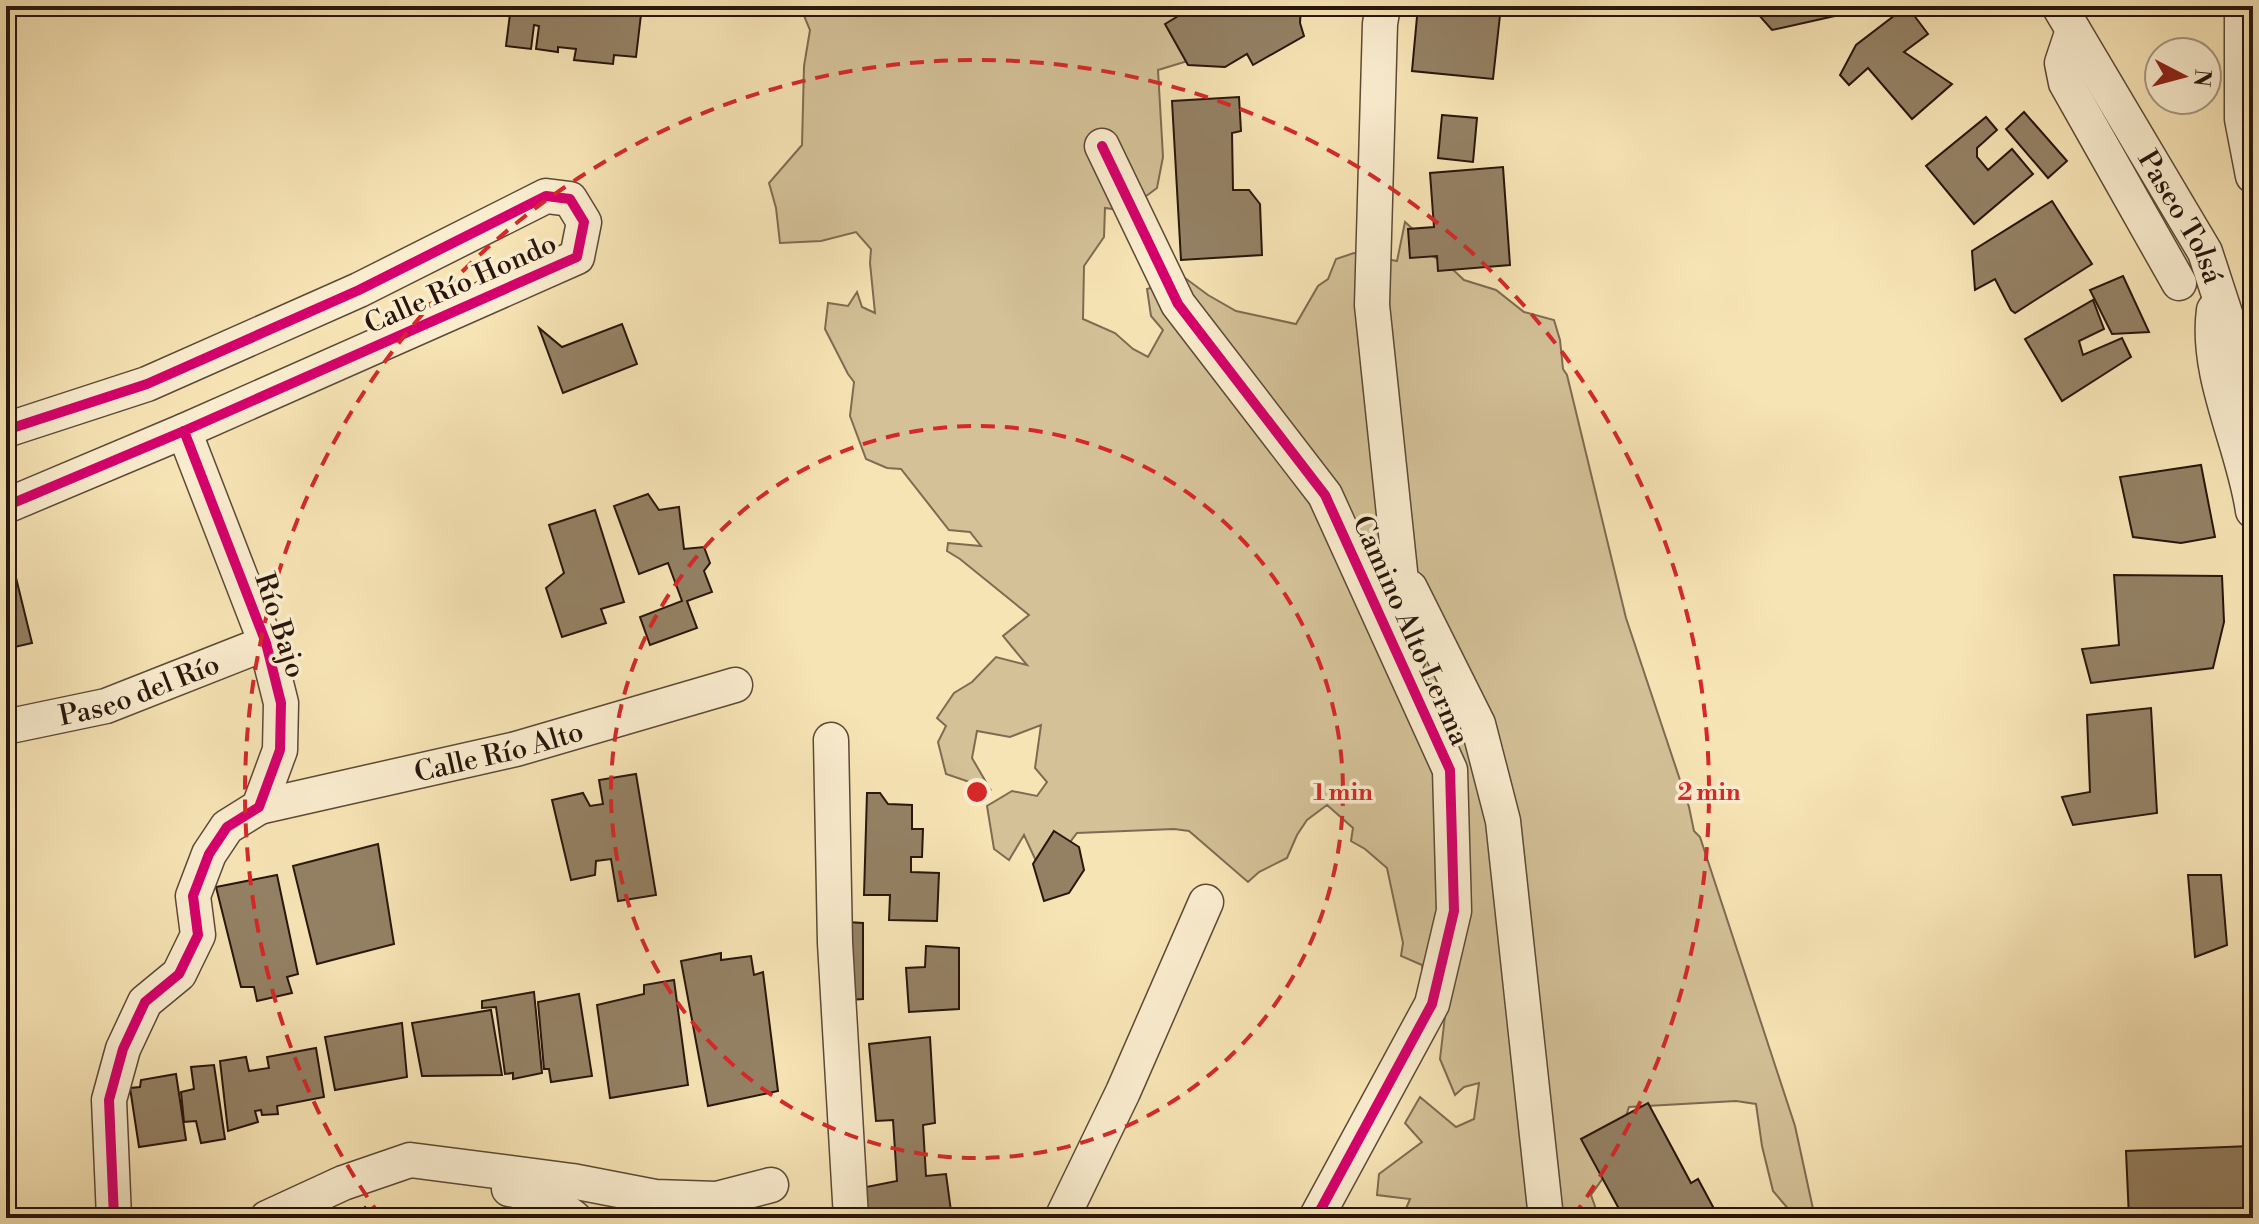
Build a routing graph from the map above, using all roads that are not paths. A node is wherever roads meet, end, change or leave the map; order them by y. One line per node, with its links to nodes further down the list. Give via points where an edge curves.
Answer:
1 (1383, 6): 13 (street, via 1372,305)
2 (2242, 6): 5 (street, via 2242,119)
3 (2066, 18): 6 (street, via 2066,83); 7 (street, Paseo Tolsá, via 2205,252)
4 (1102, 146): 16 (street, Camino Alto Lerma, via 1178,304 1325,495)
5 (2253, 176)
6 (2179, 283)
7 (2217, 290): 8 (street, Paseo Tolsá); 12 (street, via 2211,333 2214,361)
8 (2253, 399)
9 (6, 429): 10 (street, Calle Río Hondo, via 147,384 359,290 546,196 570,199 584,222 577,257)
10 (184, 431): 11 (street, Calle Río Hondo); 14 (street, Río Bajo)
11 (6, 506)
12 (2253, 511)
13 (1399, 567): 16 (street); 29 (street, via 1478,724 1503,821)
14 (266, 643): 17 (street, Paseo del Río, via 106,706); 19 (street, Río Bajo, via 281,703 280,750)
15 (735, 685): 19 (street, Calle Río Alto, via 516,749)
16 (1413, 689): 28 (street, Camino Alto Lerma, via 1450,770 1454,911 1432,1004)
17 (6, 725)
18 (831, 740): 26 (street, via 835,943)
19 (259, 807): 23 (street, via 227,827 209,854 193,896 198,935 179,974 145,1002 123,1049 109,1100)
20 (1206, 902): 27 (street)
21 (461, 1166): 22 (street, via 655,1197 717,1199); 24 (street, via 410,1160); 25 (street, via 476,1183 545,1196)
22 (771, 1185)
23 (114, 1218)
24 (267, 1218)
25 (574, 1218)
26 (851, 1218)
27 (1062, 1218)
28 (1316, 1218)
29 (1546, 1218)

